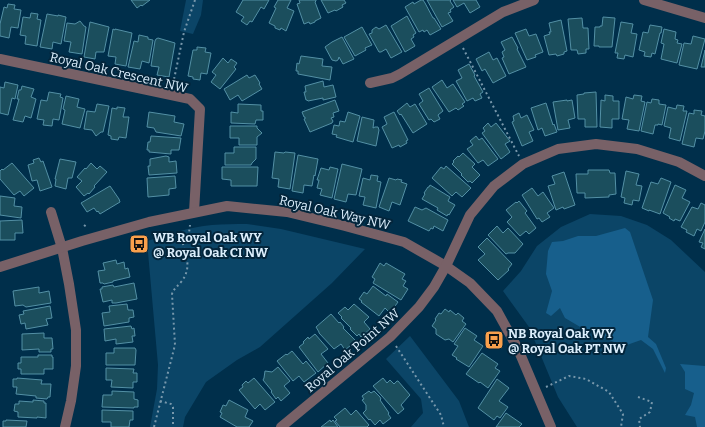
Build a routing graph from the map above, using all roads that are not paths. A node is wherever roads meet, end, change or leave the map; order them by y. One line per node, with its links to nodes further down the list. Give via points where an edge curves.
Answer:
1 (534, 0): 5 (street, via 503,12 400,74)
2 (644, 0): 3 (street)
3 (705, 18)
4 (0, 59): 8 (street, Royal Oak Crescent NW, via 190,99 200,109)
5 (370, 83)
6 (705, 176): 10 (street, Royal Oak Point NW, via 679,162 637,149 596,144 558,149 523,164 494,186 470,215)
7 (51, 212): 9 (street)
8 (194, 212): 9 (street, Royal Oak Way NW, via 149,222); 10 (street, Royal Oak Way NW, via 227,206 287,212 404,242)
9 (62, 248): 11 (street, Royal Oak Way NW); 12 (street, via 76,330 76,366)
10 (446, 266): 13 (street, Royal Oak Point NW, via 419,307 390,337); 14 (street, Royal Oak Way NW, via 470,283 497,311 518,348)
11 (0, 267)
12 (65, 427)
13 (281, 427)
14 (551, 427)

